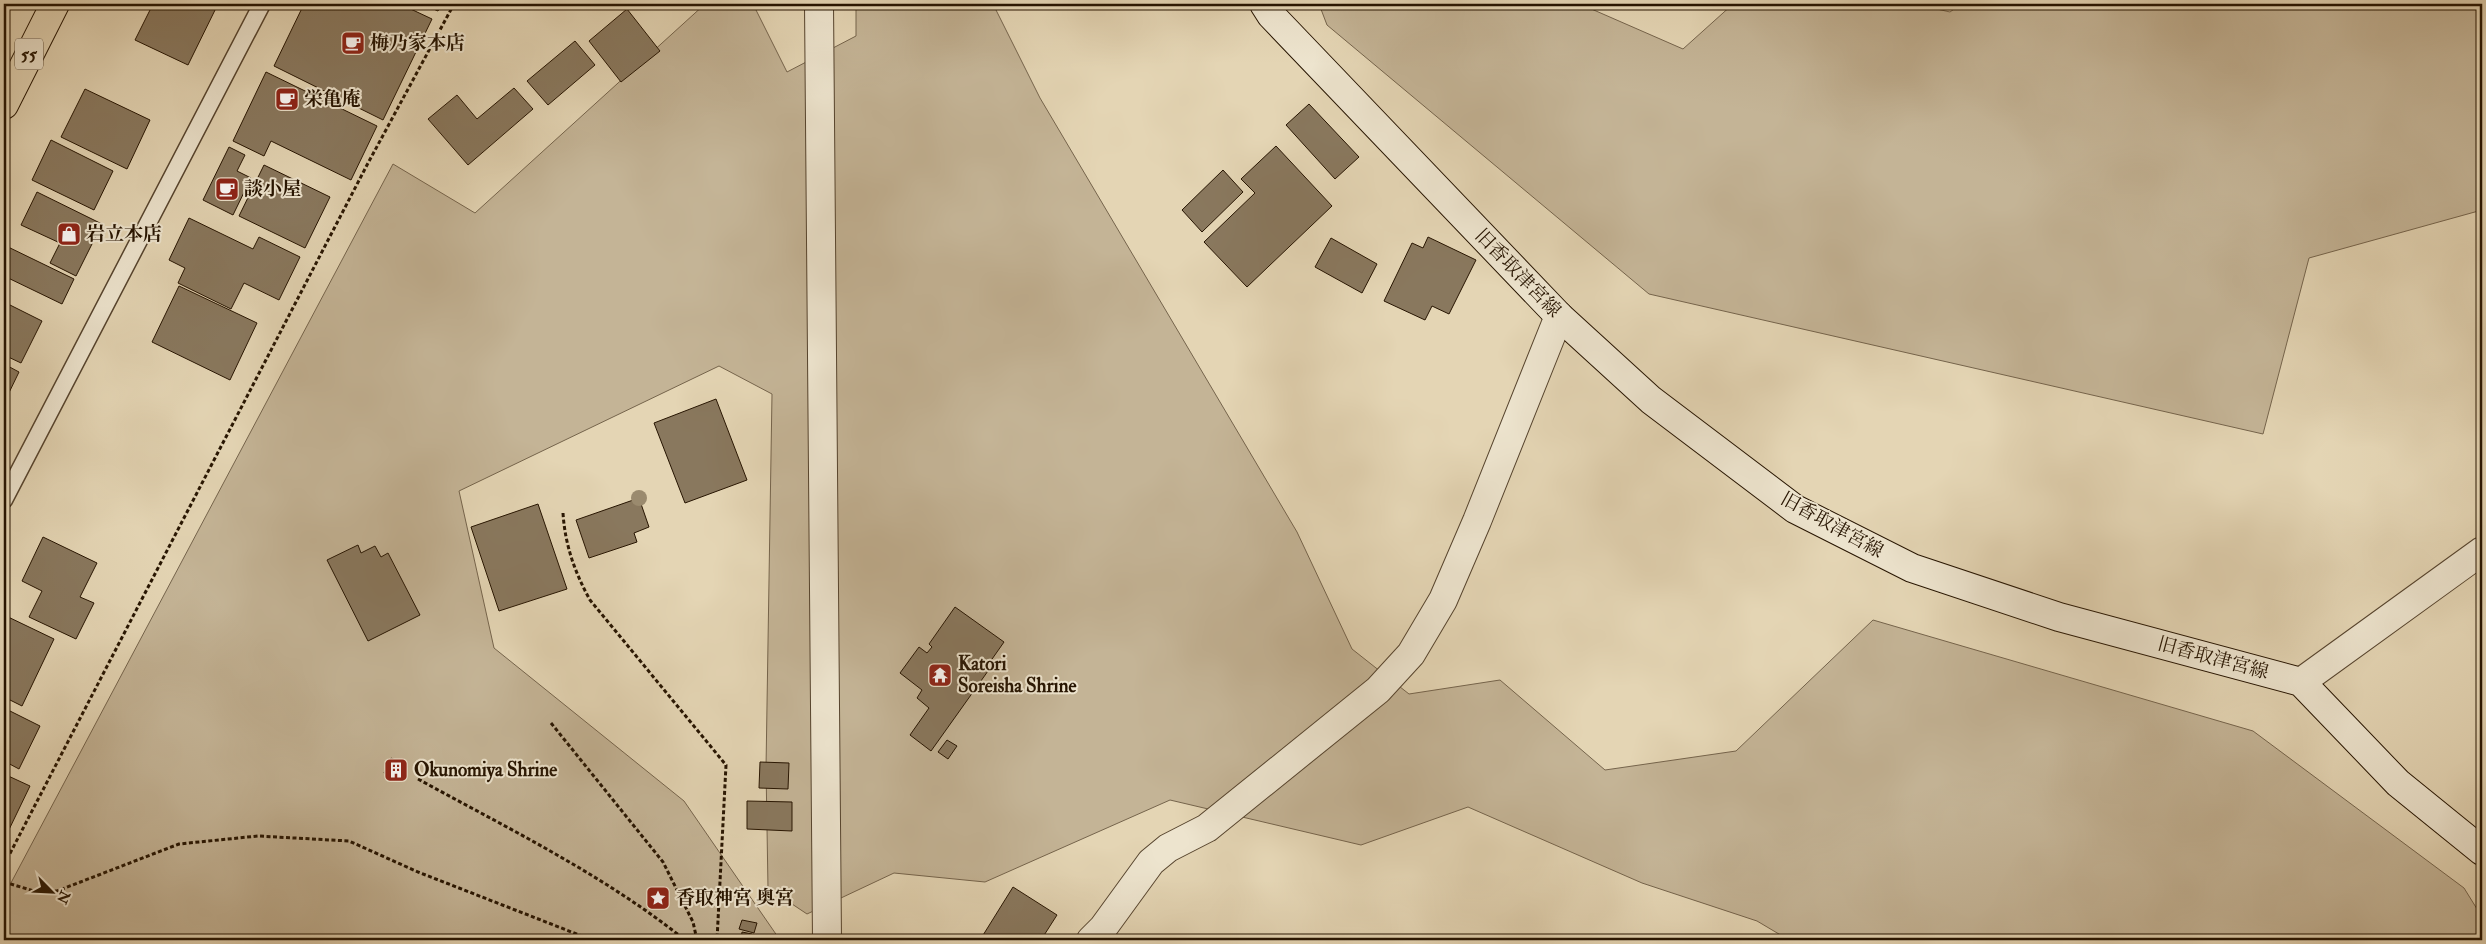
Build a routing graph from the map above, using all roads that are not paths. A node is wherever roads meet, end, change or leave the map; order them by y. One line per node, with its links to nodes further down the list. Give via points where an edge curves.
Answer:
1 (55, 4): 5 (main road, 55)
2 (262, 4): 7 (lane)
3 (819, 4): 11 (street)
4 (1264, 4): 6 (street, 旧香取津宮線)
5 (4, 105)
6 (1559, 316): 9 (street, 旧香取津宮線, via 1651,400 1795,509 1912,568 2059,617); 12 (street, via 1447,591 1412,654 1378,690 1207,828 1168,848 1150,862)
7 (4, 500)
8 (2482, 552): 9 (street)
9 (2301, 682): 10 (street, via 2398,783)
10 (2482, 851)
11 (827, 940)
12 (1091, 940)

